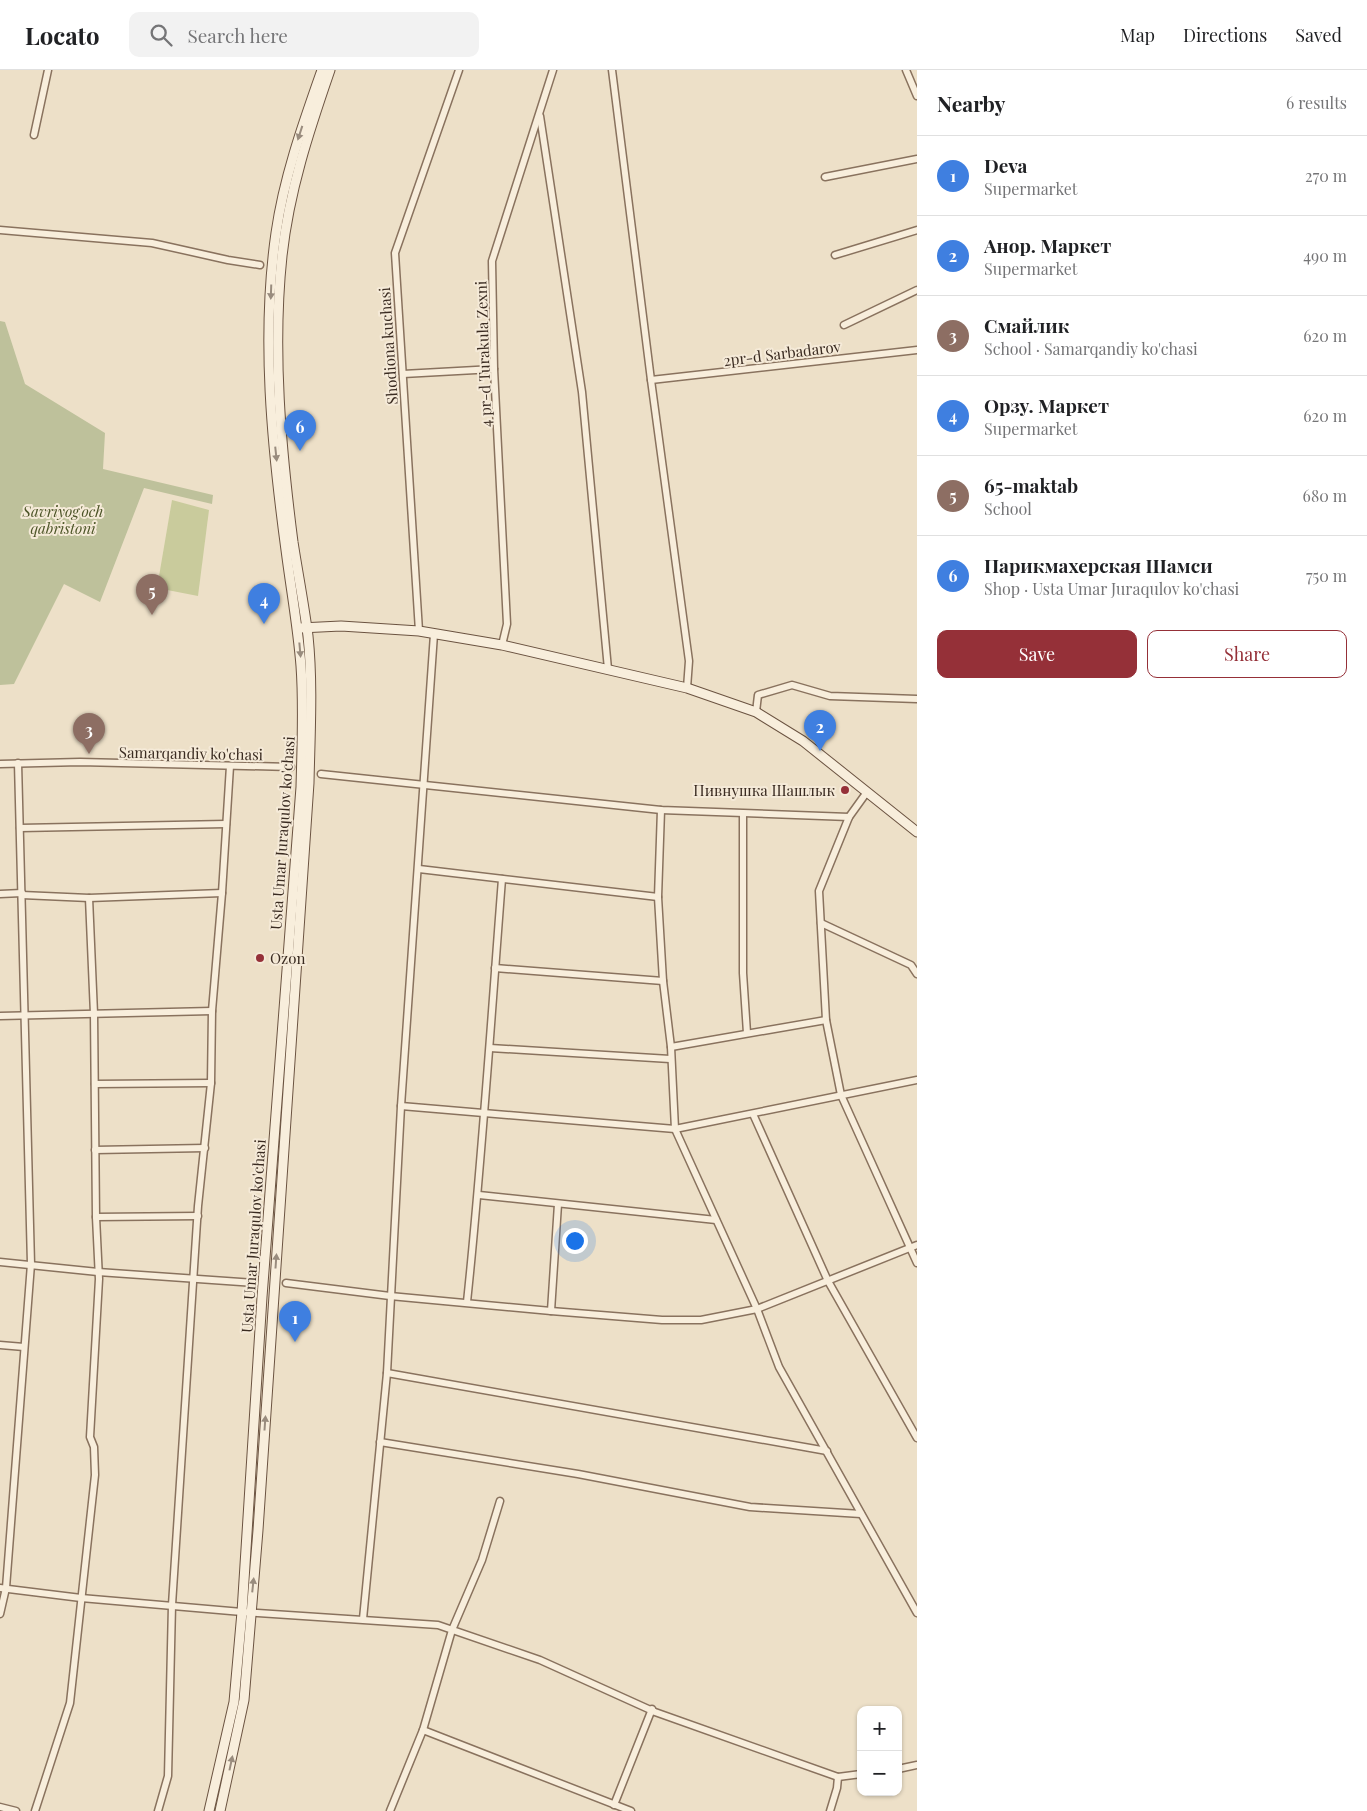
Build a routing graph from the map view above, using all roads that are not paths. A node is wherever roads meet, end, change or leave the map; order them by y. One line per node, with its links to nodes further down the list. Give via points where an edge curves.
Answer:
1 (48, 70): 10 (street)
2 (322, 70): 23 (main road, Usta Umar Juraqulov ko'chasi, one-way to 23, via 285,186 272,282 271,404 286,548)
3 (330, 70): 23 (main road, Usta Umar Juraqulov ko'chasi, via 294,185 280,290 280,404)
4 (459, 70): 21 (street, Shodiona kuchasi, via 395,253)
5 (552, 70): 9 (street, 4 pr-d Turakula Zexni)
6 (612, 70): 22 (street)
7 (906, 70): 8 (street)
8 (917, 96)
9 (540, 115): 20 (street, 4 pr-d Turakula Zexni, via 492,261); 27 (street, via 582,392)
10 (34, 135)
11 (917, 159): 12 (street)
12 (825, 177)
13 (0, 230): 16 (street, via 152,243)
14 (917, 230): 15 (street)
15 (835, 254)
16 (260, 265)
17 (917, 290): 18 (street)
18 (844, 325)
19 (917, 350): 22 (street, 2pr-d Sarbadarov)
20 (494, 369): 21 (street); 26 (street, 4 pr-d Turakula Zexni, via 507,624)
21 (403, 374): 24 (street, Shodiona kuchasi)
22 (650, 380): 28 (street, via 689,661)
23 (302, 628): 24 (main road, via 341,626); 104 (main road, Usta Umar Juraqulov ko'chasi, via 304,712 301,787 262,1290)
24 (419, 631): 25 (main road)
25 (434, 634): 26 (main road); 36 (street)
26 (502, 645): 27 (main road)
27 (608, 669): 28 (main road)
28 (687, 688): 30 (main road)
29 (917, 699): 30 (street, via 830,696 792,685 758,695)
30 (756, 712): 37 (main road, via 802,741)
31 (18, 763): 32 (street, Samarqandiy ko'chasi); 33 (street, Samarqandiy ko'chasi); 42 (street)
32 (0, 764)
33 (230, 766): 34 (street, Samarqandiy ko'chasi); 41 (street)
34 (291, 767)
35 (321, 774): 36 (street)
36 (422, 784): 38 (street); 44 (street)
37 (867, 792): 40 (street); 43 (main road)
38 (662, 810): 39 (street); 49 (street)
39 (744, 814): 40 (street); 60 (street, via 743,973)
40 (849, 817): 51 (street, via 819,891)
41 (226, 824): 42 (street); 46 (street)
42 (20, 828): 48 (street)
43 (917, 832)
44 (419, 869): 45 (street); 68 (street)
45 (502, 879): 49 (street); 52 (street)
46 (222, 893): 50 (street); 55 (street)
47 (0, 894): 48 (street)
48 (22, 894): 50 (street); 56 (street)
49 (658, 897): 54 (street)
50 (89, 898): 57 (street)
51 (821, 923): 53 (street, via 910,965); 59 (street)
52 (495, 968): 54 (street); 62 (street)
53 (917, 974)
54 (663, 981): 61 (street)
55 (212, 1011): 57 (street); 65 (street)
56 (25, 1014): 57 (street); 58 (street); 83 (street)
57 (94, 1014): 66 (street)
58 (0, 1016)
59 (826, 1020): 60 (street); 67 (street)
60 (747, 1033): 61 (street)
61 (671, 1047): 63 (street)
62 (490, 1048): 63 (street); 69 (street)
63 (670, 1059): 71 (street)
64 (917, 1080): 67 (street)
65 (211, 1083): 66 (street); 72 (street)
66 (95, 1084): 73 (street)
67 (841, 1095): 70 (street); 80 (street)
68 (401, 1106): 69 (street); 89 (street)
69 (483, 1112): 71 (street); 74 (street)
70 (753, 1114): 71 (street); 86 (street)
71 (675, 1129): 78 (street)
72 (205, 1148): 73 (street); 76 (street)
73 (95, 1150): 77 (street)
74 (479, 1195): 75 (street); 90 (street)
75 (558, 1204): 78 (street); 92 (street)
76 (198, 1216): 77 (street); 85 (street)
77 (96, 1217): 84 (street)
78 (716, 1220): 91 (street)
79 (917, 1244): 80 (street)
80 (909, 1248): 82 (street); 86 (street)
81 (0, 1262): 83 (street)
82 (917, 1263)
83 (31, 1264): 84 (street); 94 (street)
84 (98, 1272): 85 (street); 102 (street, via 90,1437 94,1447 95,1475)
85 (194, 1277): 87 (street); 103 (street)
86 (828, 1281): 91 (street); 96 (street)
87 (255, 1282)
88 (286, 1284): 89 (street)
89 (390, 1296): 90 (street); 95 (street)
90 (467, 1302): 92 (street)
91 (756, 1309): 92 (street, via 701,1320); 98 (street, via 779,1367)
92 (551, 1311)
93 (0, 1345): 94 (street)
94 (24, 1347): 101 (street)
95 (387, 1373): 97 (street); 98 (street)
96 (917, 1438)
97 (380, 1442): 100 (street, via 750,1506); 107 (street)
98 (827, 1451): 100 (street)
99 (500, 1501): 108 (street, via 482,1560)
100 (861, 1514): 105 (street)
101 (3, 1588): 102 (street); 106 (street)
102 (81, 1598): 103 (street); 118 (street, via 70,1703)
103 (172, 1605): 104 (street); 119 (street, via 168,1776)
104 (246, 1613): 107 (street); 120 (main road, Usta Umar Juraqulov ko'chasi, via 234,1702); 121 (main road, Usta Umar Juraqulov ko'chasi, one-way to 104, via 244,1700)
105 (917, 1613)
106 (0, 1614)
107 (363, 1619): 108 (street, via 438,1625)
108 (452, 1630): 109 (street, via 540,1660); 110 (street)
109 (652, 1709): 114 (street); 115 (street)
110 (423, 1730): 115 (street); 122 (street)
111 (917, 1765): 112 (street)
112 (902, 1768)
113 (857, 1774): 114 (street)
114 (838, 1776): 124 (street)
115 (614, 1804): 123 (street)
116 (0, 1807): 117 (street)
117 (16, 1811)
118 (34, 1811)
119 (158, 1811)
120 (210, 1811)
121 (220, 1811)
122 (390, 1811)
123 (631, 1811)
124 (830, 1811)

